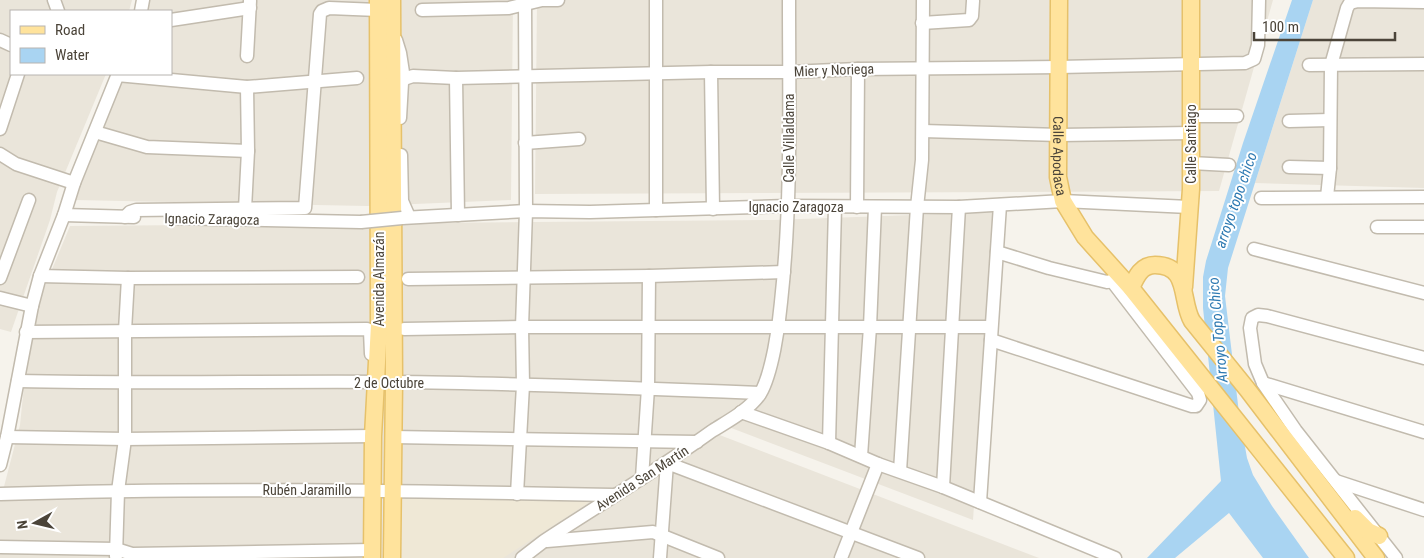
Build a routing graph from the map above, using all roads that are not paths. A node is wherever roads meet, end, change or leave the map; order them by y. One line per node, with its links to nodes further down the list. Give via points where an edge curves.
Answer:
1 (392, 0): 17 (main road, Avenida Almazán)
2 (558, 0): 10 (street)
3 (656, 0): 28 (street)
4 (789, 0): 27 (street, Calle Villaldama)
5 (923, 0): 16 (street)
6 (1059, 0): 23 (main road, Calle Apodaca)
7 (1191, 0): 20 (main road, Calle Santiago)
8 (1258, 0): 20 (street, Mier y Noriega, via 1258,45 1254,59 1245,63)
9 (973, 1): 16 (street, via 969,20)
10 (524, 2): 14 (street, via 509,8); 31 (street)
11 (1424, 2): 21 (street, via 1350,3)
12 (250, 4): 15 (street); 18 (street)
13 (378, 5): 35 (street, via 322,11); 107 (main road, Avenida Almazán, via 379,325)
14 (422, 10)
15 (172, 20)
16 (922, 23): 25 (street)
17 (392, 27): 33 (street); 108 (main road, Avenida Almazán)
18 (248, 56)
19 (1424, 64): 21 (street)
20 (1190, 65): 23 (street, Mier y Noriega); 37 (main road, Calle Santiago)
21 (1331, 65): 22 (street); 39 (street)
22 (1309, 66)
23 (1059, 67): 25 (street, Mier y Noriega); 45 (main road, Calle Apodaca)
24 (858, 69): 25 (street, Mier y Noriega); 27 (street, Mier y Noriega); 63 (street)
25 (923, 69): 42 (street)
26 (712, 72): 27 (street, Mier y Noriega); 28 (street, Mier y Noriega); 67 (street)
27 (789, 72): 61 (street, Calle Villaldama)
28 (656, 74): 31 (street, Mier y Noriega); 70 (street)
29 (18, 75): 41 (street)
30 (117, 75): 36 (street); 43 (street)
31 (524, 76): 34 (street, Mier y Noriega); 47 (street)
32 (356, 78): 35 (street)
33 (408, 78): 34 (street, Mier y Noriega); 75 (street, via 402,83 400,110)
34 (456, 78): 73 (street)
35 (315, 81): 36 (street); 69 (street, via 306,207)
36 (247, 88): 48 (street)
37 (1191, 116): 38 (street); 44 (main road, Calle Santiago)
38 (1237, 116)
39 (1330, 120): 40 (street); 53 (street)
40 (1289, 121)
41 (0, 129)
42 (923, 131): 45 (street); 68 (street)
43 (95, 132): 48 (street, via 147,146); 54 (street)
44 (1190, 133): 45 (street); 50 (main road, Calle Santiago)
45 (1060, 135): 59 (main road, Calle Apodaca, via 1058,177)
46 (579, 139): 47 (street)
47 (525, 144): 71 (street)
48 (248, 151): 69 (street)
49 (0, 154): 54 (street, via 22,166)
50 (1191, 163): 51 (street); 66 (main road, Calle Santiago)
51 (1229, 165)
52 (1289, 167): 53 (street)
53 (1330, 168): 55 (street)
54 (74, 183): 72 (street)
55 (1327, 197): 56 (street); 57 (street)
56 (1424, 197)
57 (1261, 198)
58 (29, 200): 86 (street)
59 (1063, 201): 60 (street, Ignacio Zaragoza); 66 (street, Ignacio Zaragoza); 85 (main road, Calle Apodaca, via 1084,237)
60 (1000, 205): 65 (street, Ignacio Zaragoza); 79 (street)
61 (788, 206): 62 (street, Ignacio Zaragoza); 67 (street, Ignacio Zaragoza); 80 (street, Calle Villaldama)
62 (835, 207): 63 (street, Ignacio Zaragoza); 97 (street)
63 (857, 207): 64 (street, Ignacio Zaragoza)
64 (875, 207): 68 (street, Ignacio Zaragoza); 98 (street)
65 (959, 207): 68 (street, Ignacio Zaragoza); 99 (street)
66 (1189, 207): 89 (main road, Calle Santiago)
67 (713, 208): 70 (street, Ignacio Zaragoza)
68 (917, 208): 100 (street)
69 (245, 209): 74 (street, via 136,210)
70 (656, 210): 71 (street, Ignacio Zaragoza)
71 (526, 211): 73 (street, Ignacio Zaragoza); 84 (street)
72 (64, 215): 74 (street, Ignacio Zaragoza); 81 (street)
73 (458, 215): 75 (street, Ignacio Zaragoza)
74 (125, 217): 75 (street, Ignacio Zaragoza, bridge, via 361,222)
75 (405, 217)
76 (1377, 227): 77 (street)
77 (1424, 227)
78 (1254, 250): 91 (street)
79 (997, 252): 85 (street, via 1106,282); 104 (street)
80 (784, 272): 82 (street); 94 (street, Calle Villaldama)
81 (40, 276): 87 (street); 93 (street)
82 (650, 276): 84 (street); 96 (street)
83 (358, 277): 87 (street)
84 (524, 277): 88 (street); 95 (street)
85 (1115, 277): 90 (main road, Calle Apodaca); 104 (street, Calle Apodaca, via 1198,394 1196,406)
86 (0, 278)
87 (128, 278): 102 (street)
88 (408, 279)
89 (1184, 287): 90 (main road, via 1179,276 1165,266 1150,265 1141,270); 139 (main road, Calle Santiago, via 1189,315 1199,331)
90 (1131, 288): 156 (main road, Calle Apodaca)
91 (1424, 293)
92 (0, 298): 93 (street)
93 (32, 306): 103 (street)
94 (779, 326): 96 (street); 97 (street); 113 (street, Calle Villaldama)
95 (522, 327): 96 (street); 101 (street); 111 (street)
96 (650, 327): 112 (street)
97 (832, 327): 98 (street); 123 (street)
98 (870, 327): 100 (street); 124 (street)
99 (952, 327): 100 (street); 104 (street); 131 (street)
100 (908, 328): 128 (street)
101 (404, 329)
102 (125, 331): 103 (street); 107 (street, via 368,329); 109 (street)
103 (26, 332): 106 (street)
104 (991, 334): 138 (street)
105 (1424, 358): 110 (street, via 1258,316 1252,318 1250,328 1255,364)
106 (18, 381): 109 (street, 2 de Octubre); 117 (street)
107 (374, 382): 108 (street, 2 de Octubre); 109 (street, 2 de Octubre); 116 (main road, Avenida Almazán)
108 (394, 382): 111 (street, 2 de Octubre); 118 (main road, Avenida Almazán)
109 (125, 383): 119 (street)
110 (1263, 383): 115 (street); 130 (street)
111 (523, 385): 112 (street, 2 de Octubre); 120 (street)
112 (648, 388): 113 (street, 2 de Octubre); 121 (street)
113 (760, 394): 114 (street, Avenida San Martín)
114 (740, 412): 122 (street, Avenida San Martín); 123 (street)
115 (1424, 432)
116 (373, 436): 119 (street); 132 (main road, Avenida Almazán)
117 (7, 437): 119 (street); 127 (street)
118 (393, 437): 120 (street); 133 (main road, Avenida Almazán)
119 (125, 439): 134 (street)
120 (521, 440): 121 (street); 136 (street)
121 (644, 442): 122 (street); 129 (street)
122 (697, 442): 125 (street, Avenida San Martín)
123 (829, 443): 124 (street)
124 (861, 456): 126 (street)
125 (667, 462): 129 (street, Avenida San Martín); 141 (street); 142 (street)
126 (878, 464): 128 (street); 141 (street)
127 (0, 465)
128 (900, 471): 131 (street)
129 (642, 478): 137 (street, Avenida San Martín)
130 (1336, 481): 140 (street); 143 (street)
131 (943, 487): 138 (street)
132 (372, 490): 133 (street, Rubén Jaramillo); 134 (street, Rubén Jaramillo); 147 (main road, Avenida Almazán)
133 (393, 490): 136 (street, Rubén Jaramillo); 149 (main road, Avenida Almazán)
134 (118, 491): 135 (street, Rubén Jaramillo); 148 (street)
135 (0, 494)
136 (517, 494): 137 (street, Rubén Jaramillo)
137 (614, 495): 144 (street, Avenida San Martín)
138 (980, 502): 146 (street)
139 (1333, 502): 143 (main road, via 1368,531); 157 (main road, Calle Santiago)
140 (1424, 510)
141 (852, 532): 153 (street); 154 (street)
142 (661, 534): 144 (street); 151 (street); 152 (street)
143 (1379, 536): 158 (street)
144 (544, 541): 150 (street, Avenida San Martín)
145 (0, 548): 148 (street)
146 (1087, 553): 155 (street)
147 (372, 554): 148 (street)
148 (122, 555)
149 (392, 558)
150 (522, 558)
151 (660, 558)
152 (718, 558)
153 (841, 558)
154 (918, 558)
155 (1115, 558)
156 (1346, 558)
157 (1376, 558)
158 (1396, 558)

